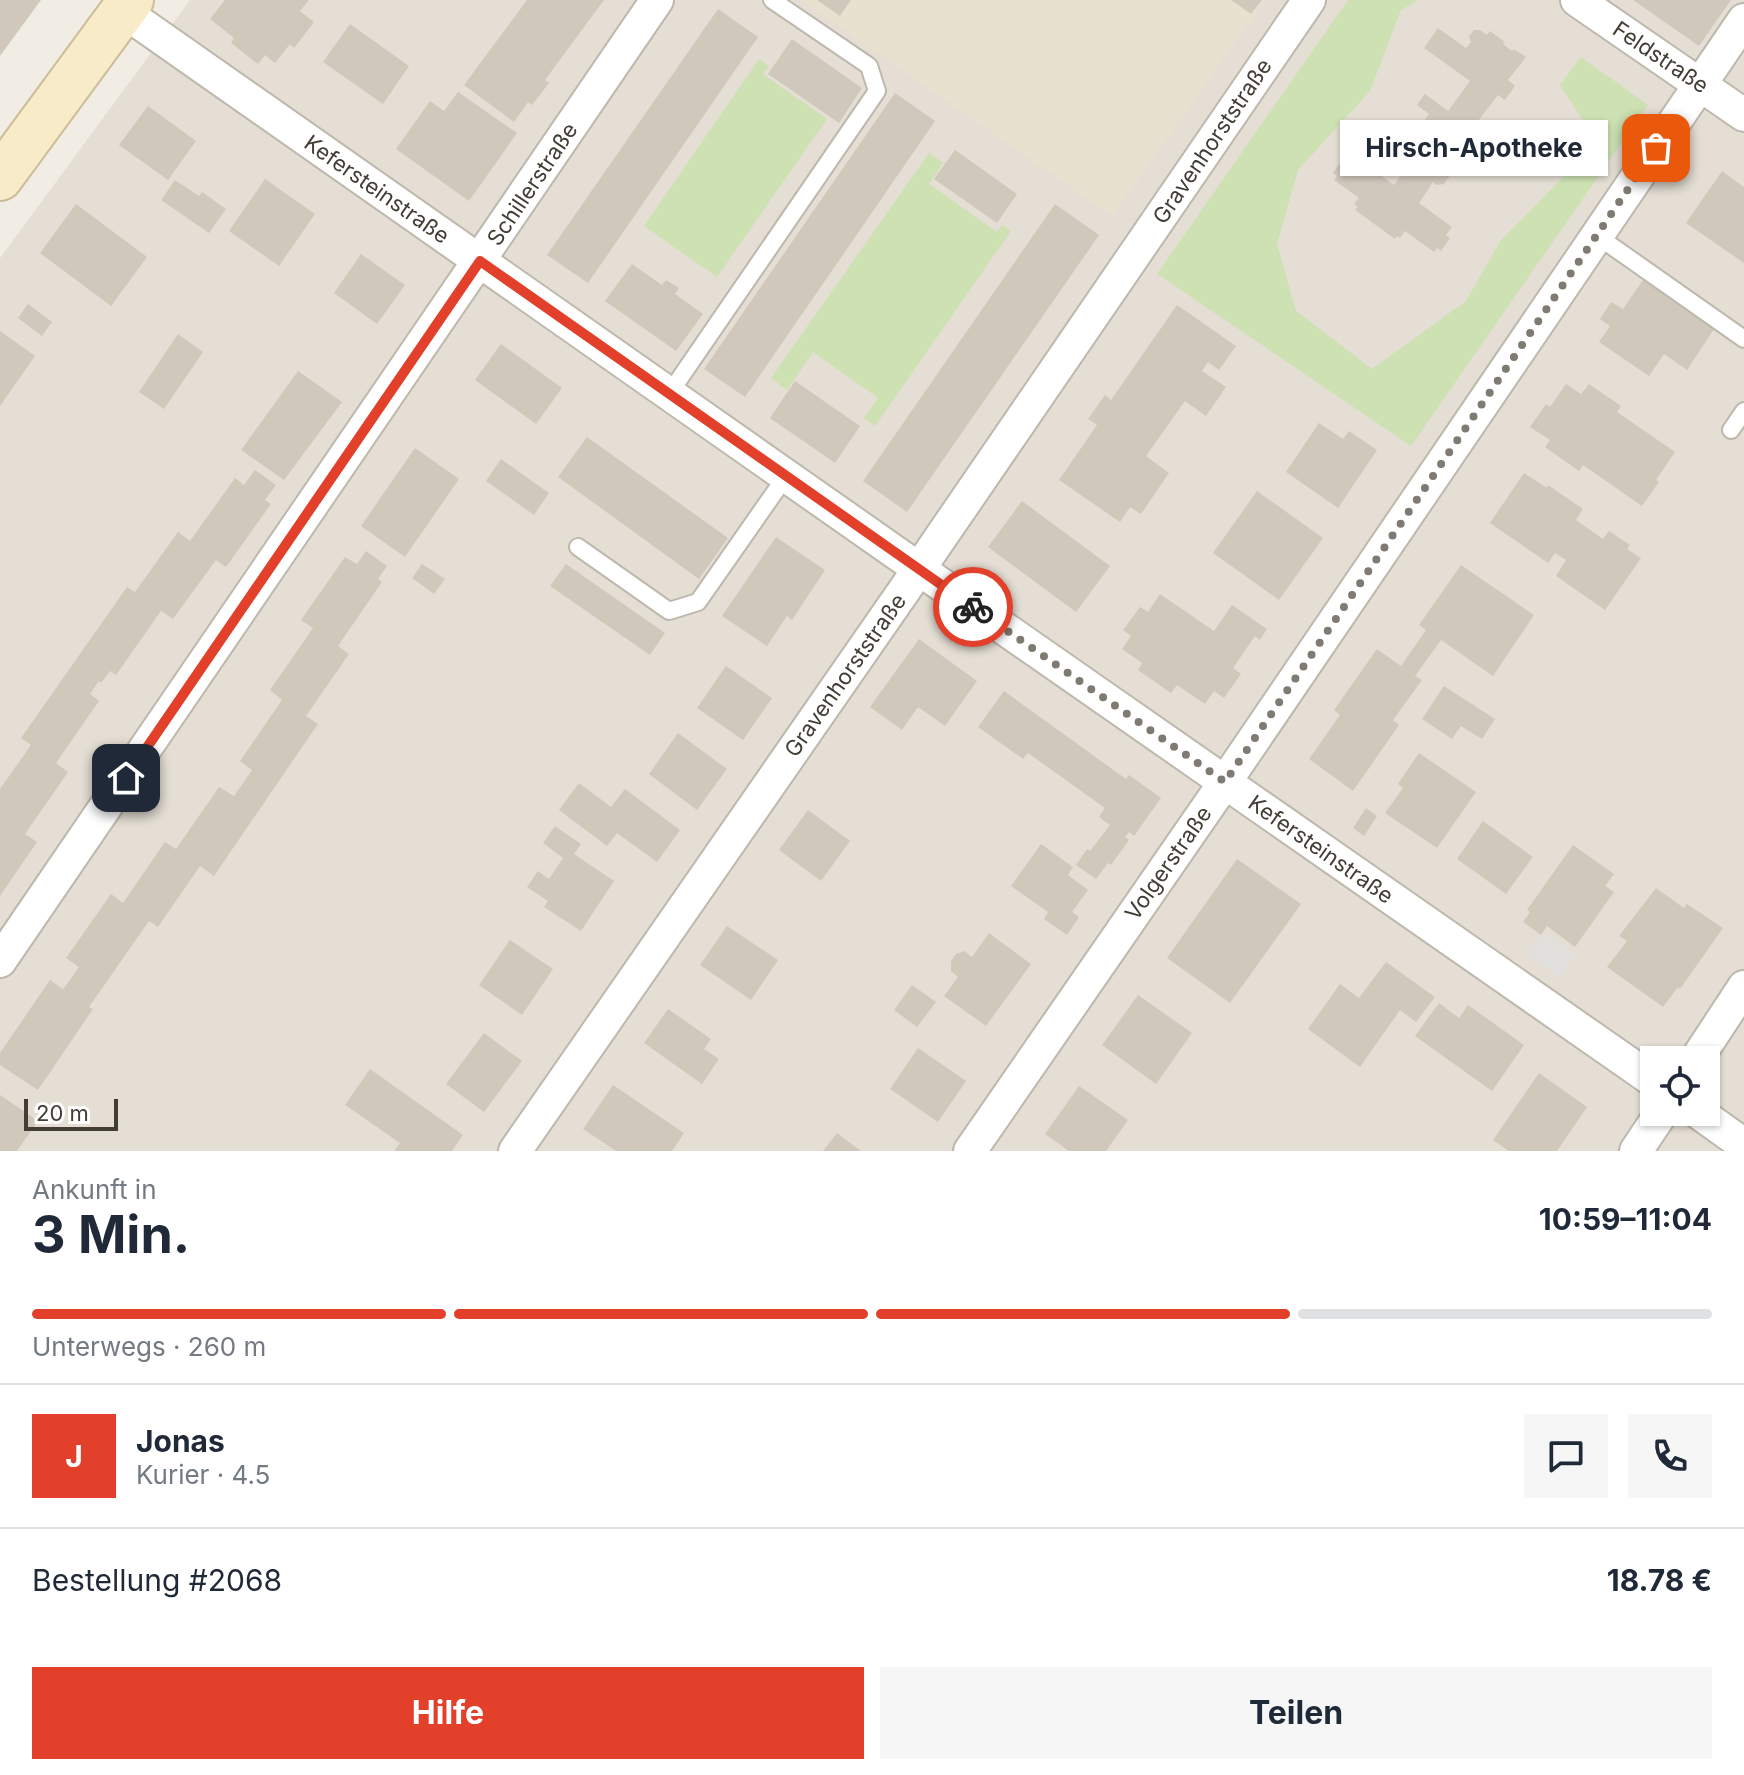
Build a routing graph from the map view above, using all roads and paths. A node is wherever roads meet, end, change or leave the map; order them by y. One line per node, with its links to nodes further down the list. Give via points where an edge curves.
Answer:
1 (657, 0): 11 (street, Schillerstraße)
2 (772, 0): 13 (lane, via 869,66 877,91)
3 (1309, 0): 18 (street, Gravenhorststraße)
4 (1579, 1): 7 (street, Feldstraße)
5 (133, 13): 9 (street); 11 (street, Kefersteinstraße)
6 (1744, 20): 7 (street, Volgerstraße)
7 (1699, 84): 8 (street, Feldstraße); 10 (street, Volgerstraße)
8 (1744, 115)
9 (0, 178)
10 (1596, 235): 12 (lane); 19 (street, Volgerstraße)
11 (480, 261): 13 (street, Kefersteinstraße); 20 (street, Schillerstraße)
12 (1744, 339)
13 (669, 394): 16 (street, Kefersteinstraße)
14 (1744, 411): 15 (lane)
15 (1731, 430)
16 (786, 476): 17 (lane, via 698,602 669,611); 18 (street, Kefersteinstraße)
17 (578, 547)
18 (919, 569): 19 (street, Kefersteinstraße); 27 (street, Gravenhorststraße)
19 (1225, 782): 23 (street, Kefersteinstraße); 28 (street, Volgerstraße)
20 (0, 961)
21 (1744, 987): 22 (street)
22 (1705, 1046)
23 (1640, 1071)
24 (1653, 1126): 29 (street)
25 (1718, 1126): 26 (street)
26 (1744, 1145)
27 (515, 1151)
28 (970, 1151)
29 (1636, 1151)

